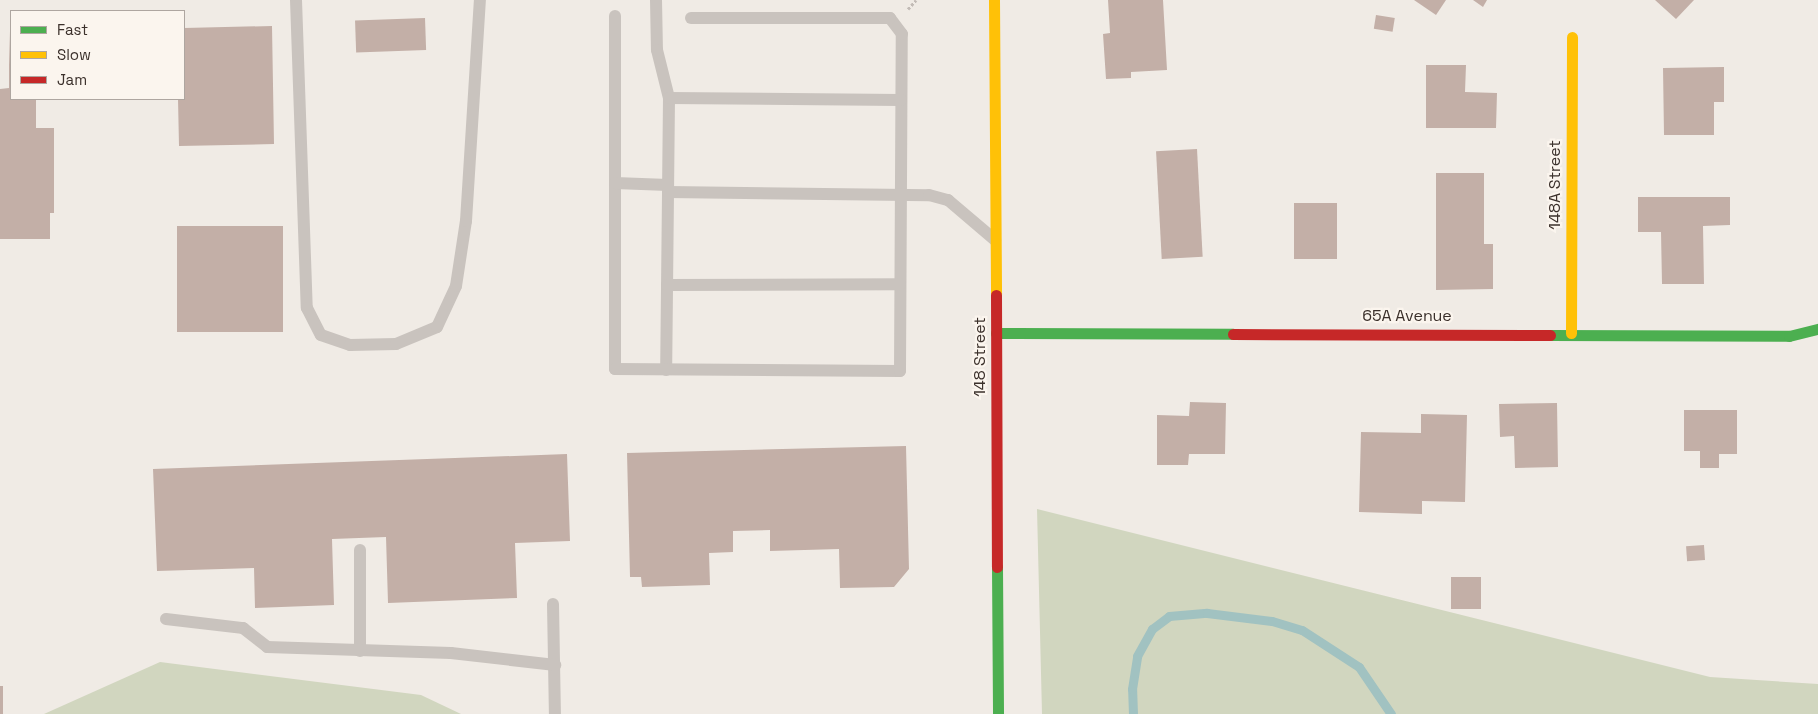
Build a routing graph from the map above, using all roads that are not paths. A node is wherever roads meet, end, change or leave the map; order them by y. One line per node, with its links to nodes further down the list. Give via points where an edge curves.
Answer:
1 (296, 0): 2 (lane, via 308,308 321,335 350,346 396,344 437,327 456,286 466,221)
2 (480, 0)
3 (656, 0): 8 (lane, via 657,50)
4 (994, 0): 13 (street, 148 Street)
5 (615, 16): 10 (lane)
6 (691, 18): 9 (lane, via 890,18 902,34)
7 (1572, 37): 18 (street, 148A Street)
8 (669, 98): 9 (lane); 11 (lane)
9 (901, 100): 12 (lane)
10 (615, 183): 11 (lane); 19 (lane, via 615,369)
11 (668, 188): 12 (lane); 15 (lane)
12 (901, 193): 13 (lane, via 948,200); 14 (lane)
13 (995, 241): 17 (street, 148 Street)
14 (900, 284): 15 (lane); 19 (lane, via 900,371)
15 (667, 285): 19 (lane)
16 (1818, 329): 18 (street, 65A Avenue, via 1790,336)
17 (996, 333): 18 (street, 65A Avenue); 26 (street, 148 Street)
18 (1571, 333)
19 (666, 370)
20 (360, 550): 23 (lane)
21 (553, 604): 24 (lane)
22 (166, 619): 23 (lane, via 243,628 266,647)
23 (360, 651): 24 (lane, via 451,653)
24 (554, 665): 25 (lane)
25 (556, 714)
26 (998, 714)

